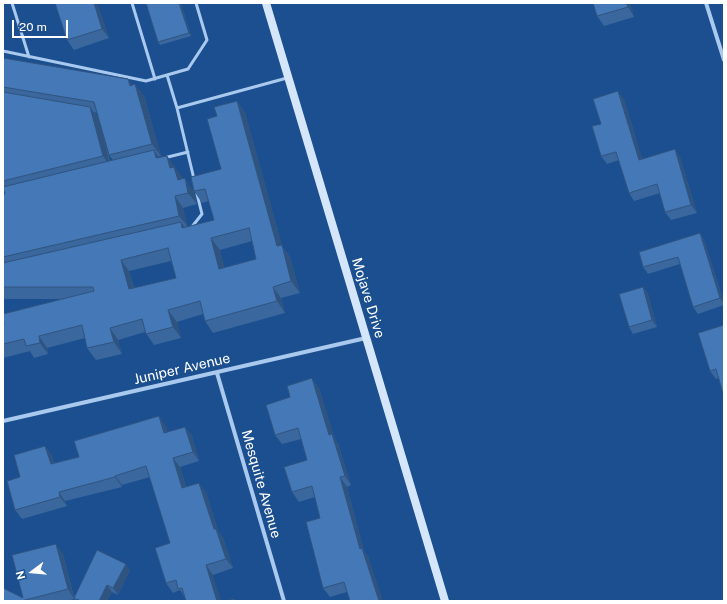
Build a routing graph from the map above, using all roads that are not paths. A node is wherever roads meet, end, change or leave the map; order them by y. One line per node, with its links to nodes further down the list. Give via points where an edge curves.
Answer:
1 (12, 3): 7 (lane)
2 (132, 3): 11 (lane)
3 (196, 3): 9 (lane, via 207,40 188,69)
4 (266, 3): 10 (main road, Mojave Drive)
5 (706, 3): 8 (street)
6 (3, 51): 7 (lane)
7 (29, 57): 11 (lane, via 146,81)
8 (724, 60)
9 (167, 75): 11 (lane); 12 (lane)
10 (288, 78): 12 (lane); 18 (main road, Mojave Drive)
11 (155, 79)
12 (177, 108): 13 (lane)
13 (188, 152): 14 (lane); 15 (lane)
14 (159, 159)
15 (195, 186)
16 (197, 192): 17 (lane, via 202,214)
17 (190, 230)
18 (366, 338): 19 (street, Juniper Avenue); 22 (main road, Mojave Drive)
19 (217, 373): 20 (street, Juniper Avenue); 21 (street, Mesquite Avenue)
20 (3, 421)
21 (284, 601)
22 (445, 601)

